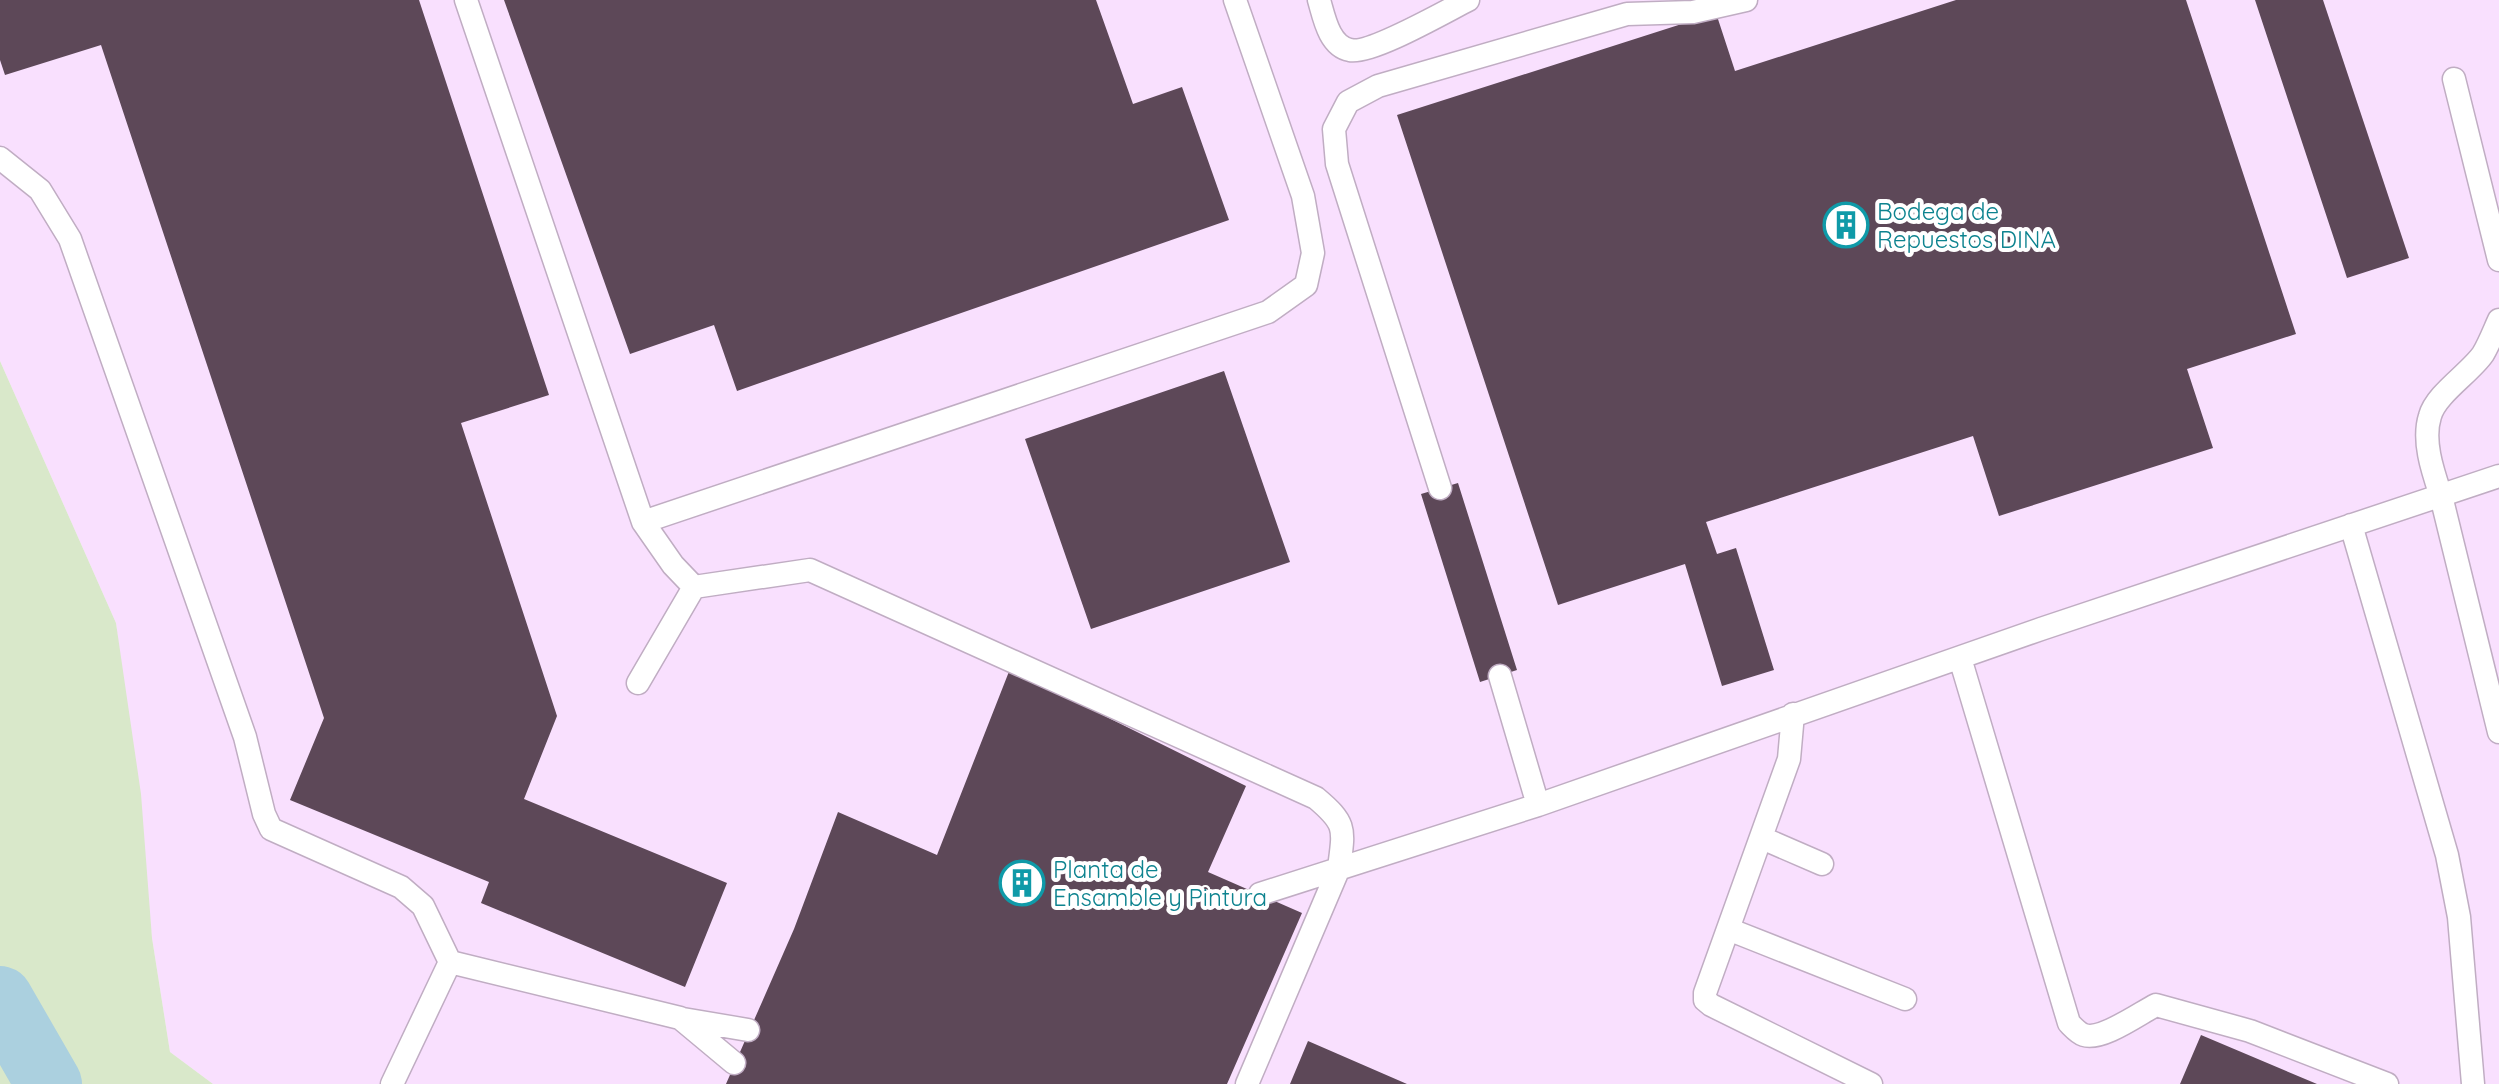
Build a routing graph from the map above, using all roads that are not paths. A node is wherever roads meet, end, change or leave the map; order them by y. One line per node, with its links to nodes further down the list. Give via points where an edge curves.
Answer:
1 (466, 0): 13 (lane)
2 (1235, 0): 13 (lane, via 1303,196 1313,253 1306,285 1268,312)
3 (1319, 0): 4 (lane, via 1336,42 1350,50 1369,49)
4 (1468, 0)
5 (1746, 0): 11 (lane, via 1693,12 1627,14 1378,86 1348,102 1334,129 1337,164)
6 (2454, 79): 8 (lane)
7 (0, 158): 27 (lane, via 40,190 70,239 245,737 271,829 401,887 423,906)
8 (2499, 260)
9 (2499, 320): 12 (lane, via 2482,355 2430,415 2431,468)
10 (2499, 476): 12 (lane)
11 (1440, 488)
12 (2441, 496): 14 (lane); 20 (lane)
13 (643, 522): 15 (lane)
14 (2351, 525): 16 (lane); 36 (lane, via 2447,855 2459,917)
15 (694, 587): 18 (lane); 24 (lane, via 810,570 1316,798 1339,817)
16 (1960, 658): 19 (lane); 35 (lane, via 2075,1030 2086,1036 2103,1034 2156,1005 2250,1031)
17 (1500, 676): 21 (lane)
18 (638, 683)
19 (1793, 714): 21 (lane); 22 (lane, via 1789,759)
20 (2499, 732)
21 (1538, 805): 24 (lane)
22 (1762, 838): 23 (lane); 26 (lane)
23 (1822, 864)
24 (1339, 868): 25 (lane); 33 (lane)
25 (1260, 894)
26 (1728, 929): 28 (lane); 34 (lane, via 1705,1000)
27 (450, 962): 29 (lane); 32 (lane)
28 (1905, 999)
29 (680, 1018): 30 (lane); 31 (lane)
30 (748, 1030)
31 (734, 1063)
32 (392, 1084)
33 (1247, 1084)
34 (1871, 1084)
35 (2387, 1084)
36 (2473, 1084)

